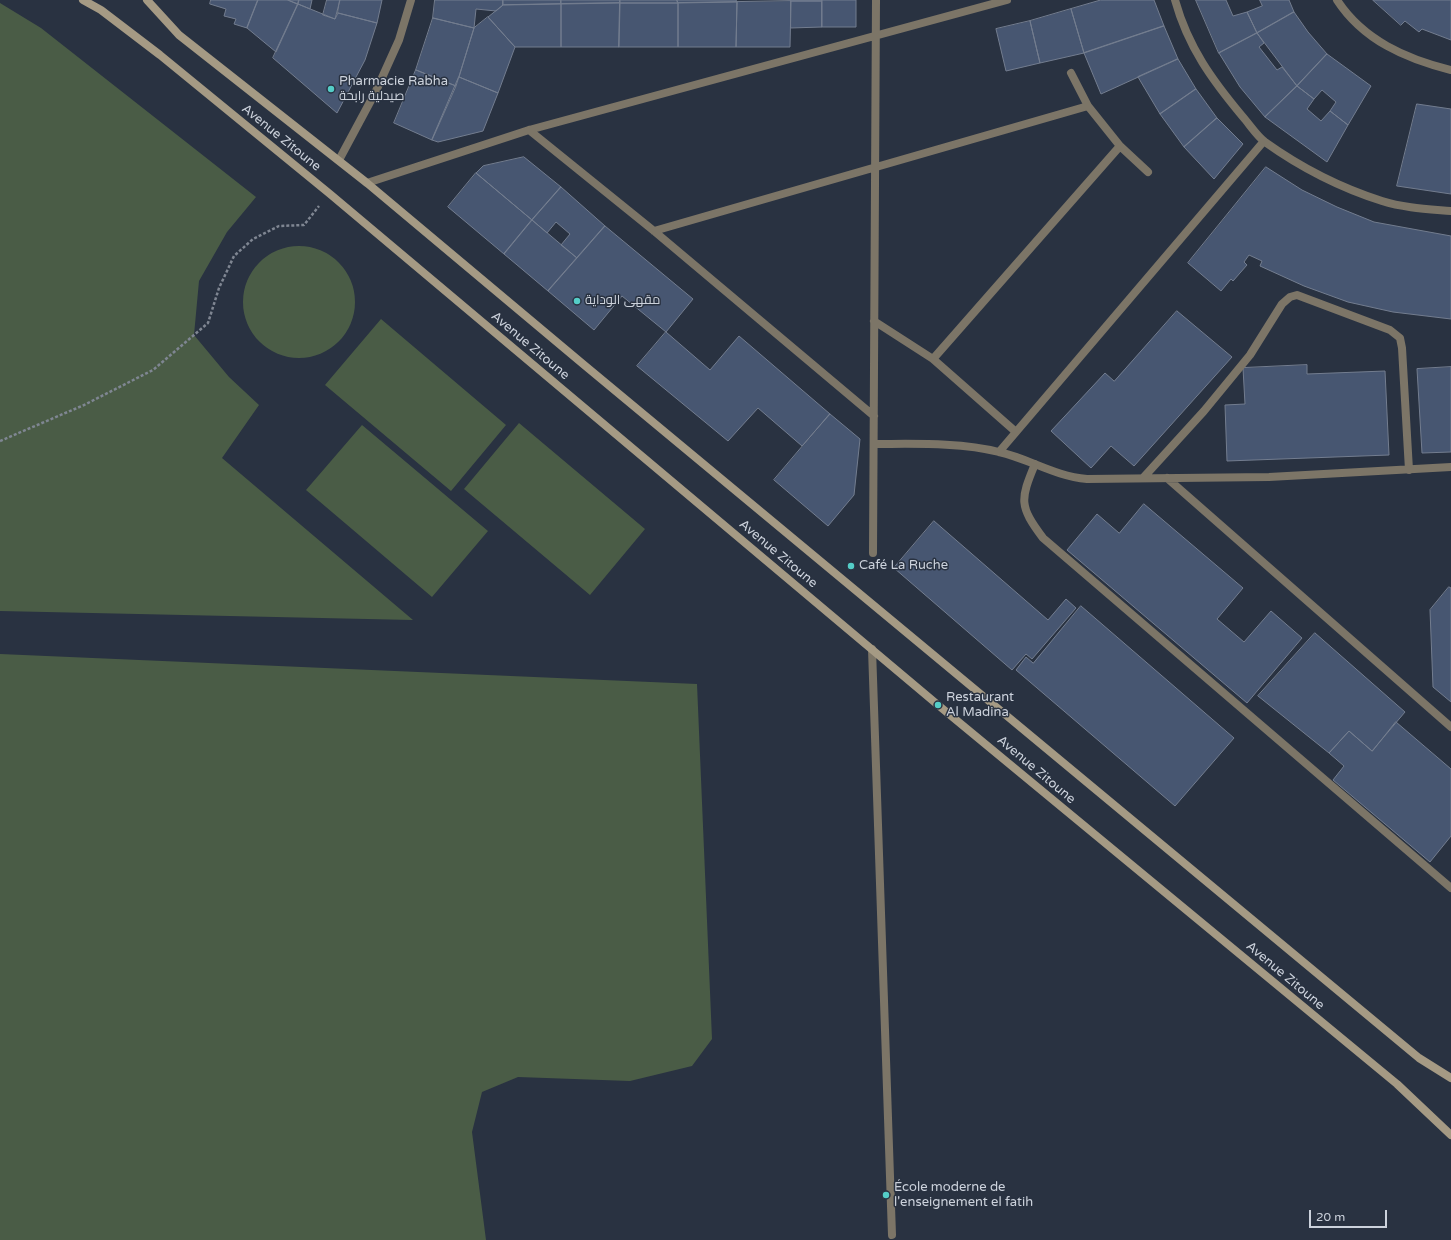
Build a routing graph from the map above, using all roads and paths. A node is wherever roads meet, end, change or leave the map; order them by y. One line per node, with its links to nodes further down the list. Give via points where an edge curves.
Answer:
1 (83, 0): 19 (main road, Avenue Zitoune, via 101,10 160,55)
2 (147, 0): 15 (main road, Avenue Zitoune, via 179,35)
3 (411, 0): 15 (street, via 399,40 376,91)
4 (876, 0): 8 (street)
5 (1007, 0): 8 (street)
6 (1174, 0): 13 (street, via 1194,51 1219,89)
7 (1337, 0): 9 (street, via 1363,29 1390,49 1423,63)
8 (875, 35): 12 (street); 16 (street)
9 (1451, 70)
10 (1072, 73): 11 (street)
11 (1088, 106): 14 (street); 16 (street)
12 (529, 130): 18 (street); 21 (street)
13 (1264, 141): 20 (street, via 1313,172 1348,189 1396,204); 25 (street)
14 (1120, 146): 17 (street); 23 (street)
15 (339, 160): 18 (main road, Avenue Zitoune)
16 (875, 166): 21 (street); 22 (street)
17 (1148, 172)
18 (367, 183): 38 (main road, Avenue Zitoune, via 1419,1058)
19 (330, 194): 26 (path, via 304,225 279,226 253,239 234,256 219,288 208,322 153,370 84,405); 35 (main road, Avenue Zitoune)
20 (1451, 211)
21 (654, 231): 24 (street)
22 (874, 322): 23 (street); 24 (street)
23 (933, 359): 25 (street)
24 (874, 416): 27 (street)
25 (1016, 432): 28 (street)
26 (0, 441)
27 (874, 444): 28 (street, via 943,445); 34 (street)
28 (999, 452): 29 (street)
29 (1035, 464): 32 (street, via 1067,477 1087,480); 37 (street, via 1024,492 1024,505 1030,521 1043,538)
30 (1451, 467): 31 (street)
31 (1409, 470): 32 (street, via 1400,338 1390,330 1297,295 1282,304 1250,355 1204,411); 33 (street, via 1269,477)
32 (1143, 478): 33 (street)
33 (1167, 478): 36 (street)
34 (873, 553)
35 (872, 649): 39 (main road, Avenue Zitoune, via 1397,1084); 40 (street)
36 (1451, 727)
37 (1451, 888)
38 (1451, 1078)
39 (1451, 1135)
40 (892, 1235)

